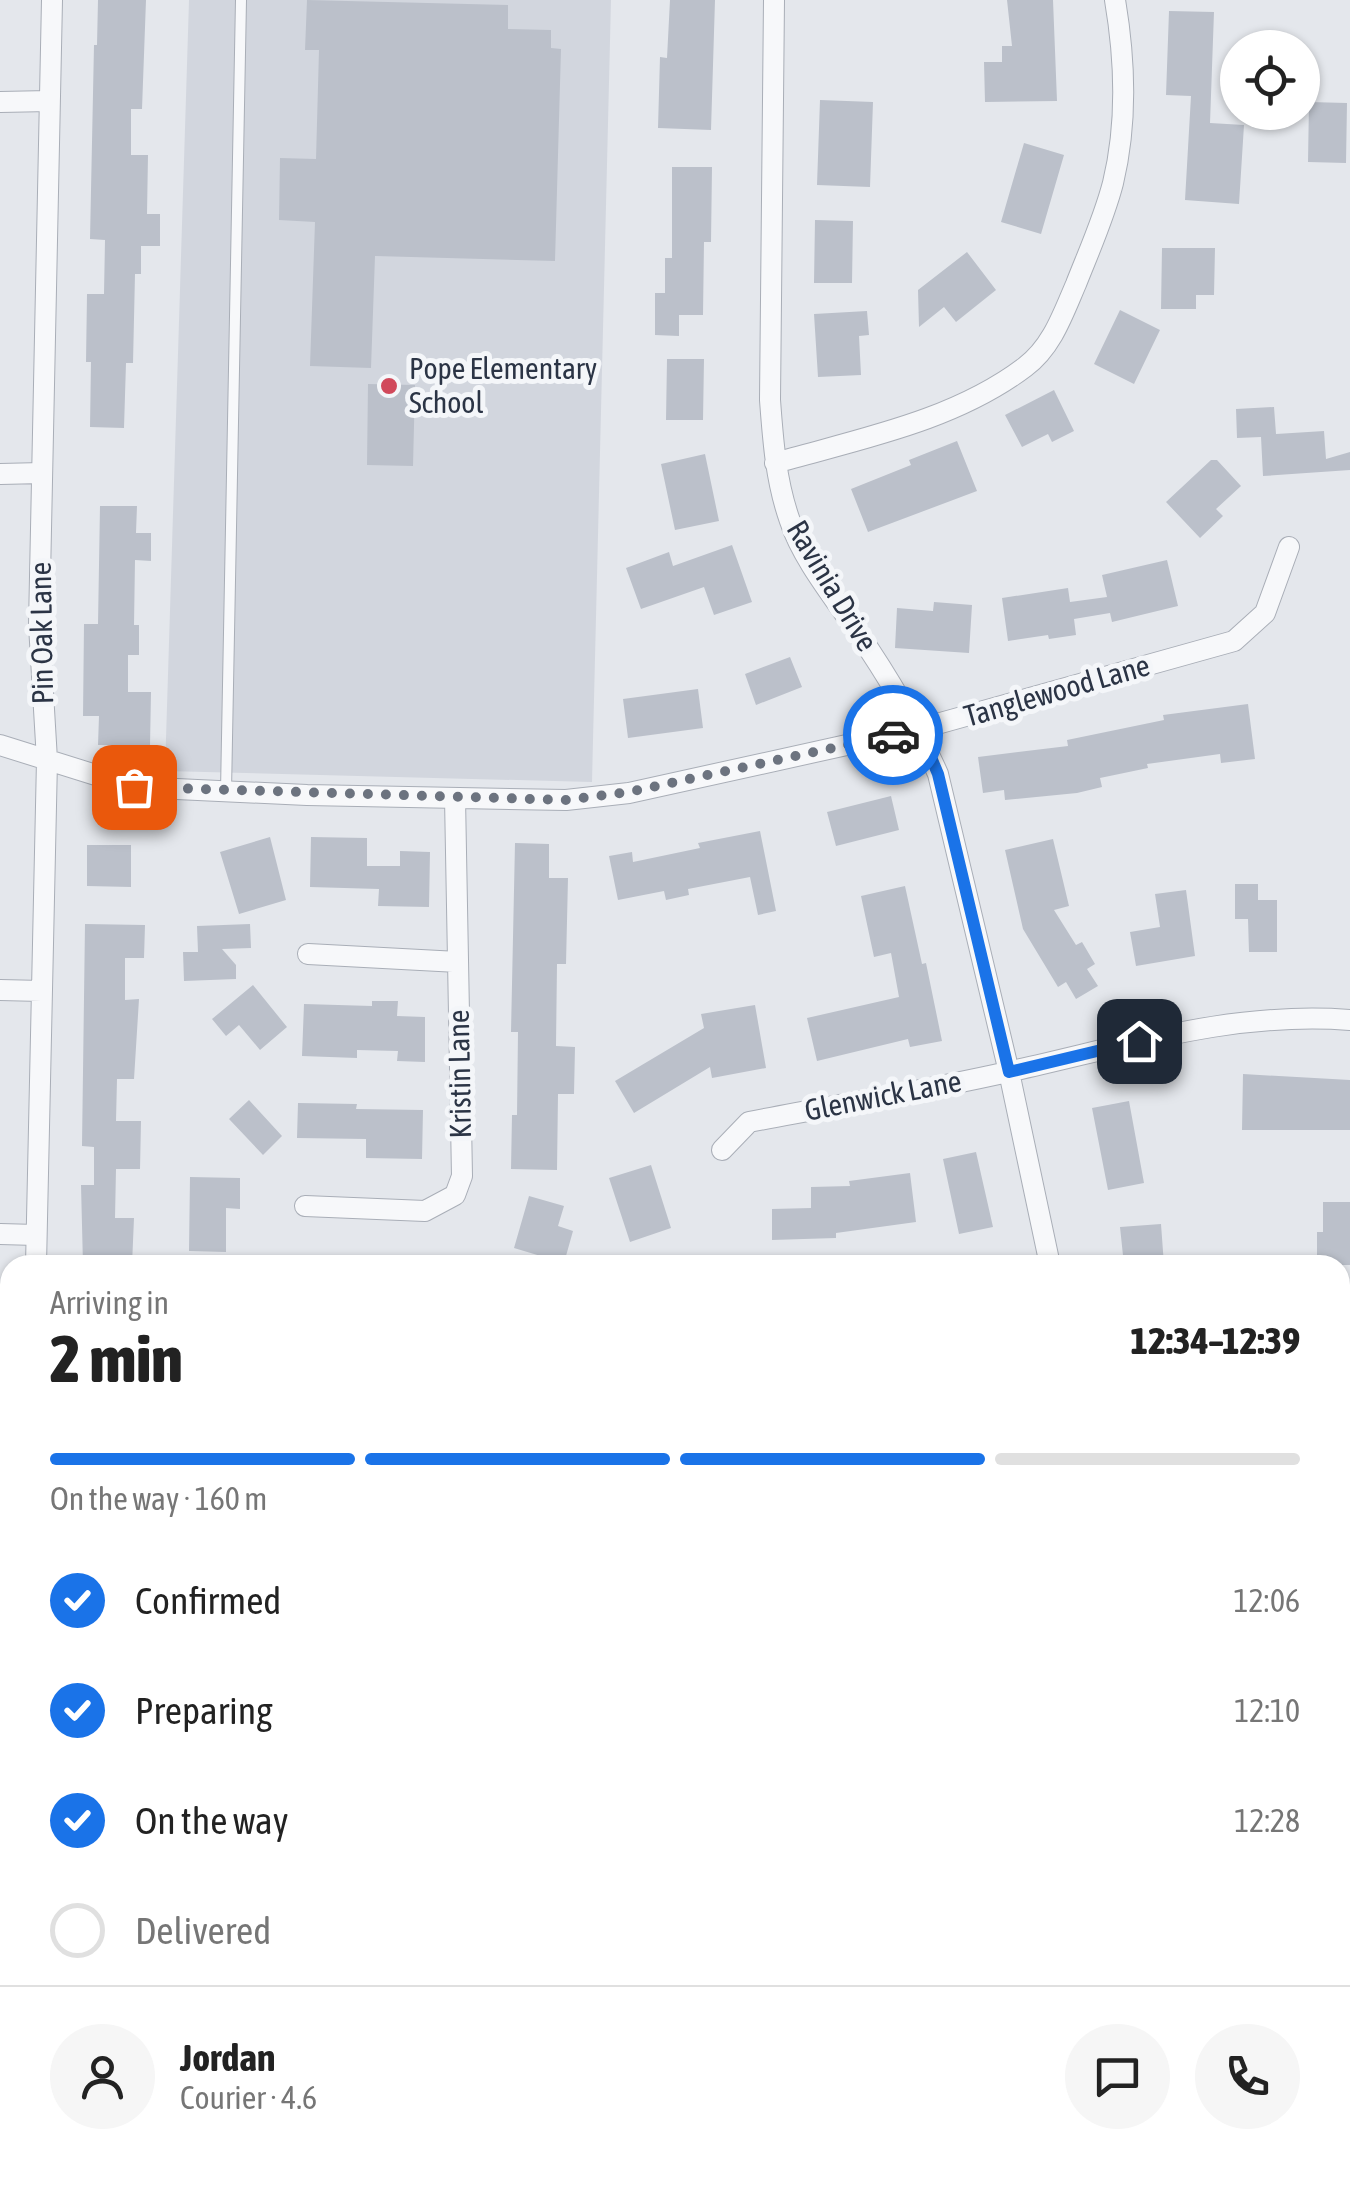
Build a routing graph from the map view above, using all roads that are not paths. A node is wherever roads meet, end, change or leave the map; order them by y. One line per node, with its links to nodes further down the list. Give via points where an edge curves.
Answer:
1 (52, 0): 6 (street, Pin Oak Lane)
2 (241, 0): 14 (lane)
3 (774, 0): 7 (street, Ravinia Drive, via 770,400)
4 (1115, 0): 7 (street, via 1122,92 1113,182 1050,341 1028,366 924,420)
5 (0, 102): 6 (street)
6 (50, 102): 8 (street, Pin Oak Lane)
7 (776, 463): 11 (street, Ravinia Drive, via 790,524)
8 (42, 473): 9 (street); 13 (street, Pin Oak Lane, via 38,625)
9 (0, 474)
10 (1289, 548): 11 (street, Tanglewood Lane, via 1265,613 1234,641)
11 (919, 729): 15 (street, Tanglewood Lane, via 629,792 566,800); 21 (street, Ravinia Drive, via 938,774)
12 (0, 745): 13 (street, Tanglewood Lane)
13 (47, 760): 14 (street, Tanglewood Lane, via 134,787); 19 (street, Pin Oak Lane)
14 (226, 791): 15 (street, Tanglewood Lane)
15 (455, 798): 17 (street, Kristin Lane)
16 (308, 954): 17 (street)
17 (458, 962): 23 (street, Kristin Lane, via 462,1176 455,1195 425,1211)
18 (0, 990): 19 (street)
19 (42, 991): 25 (street, Pin Oak Lane)
20 (1350, 1020): 21 (street, Glenwick Lane, via 1204,1026)
21 (1009, 1072): 22 (street, Glenwick Lane, via 749,1122); 27 (street, Ravinia Drive)
22 (722, 1150)
23 (305, 1206)
24 (0, 1234): 25 (street)
25 (36, 1235): 26 (street, Pin Oak Lane)
26 (36, 1255)
27 (1048, 1255)

